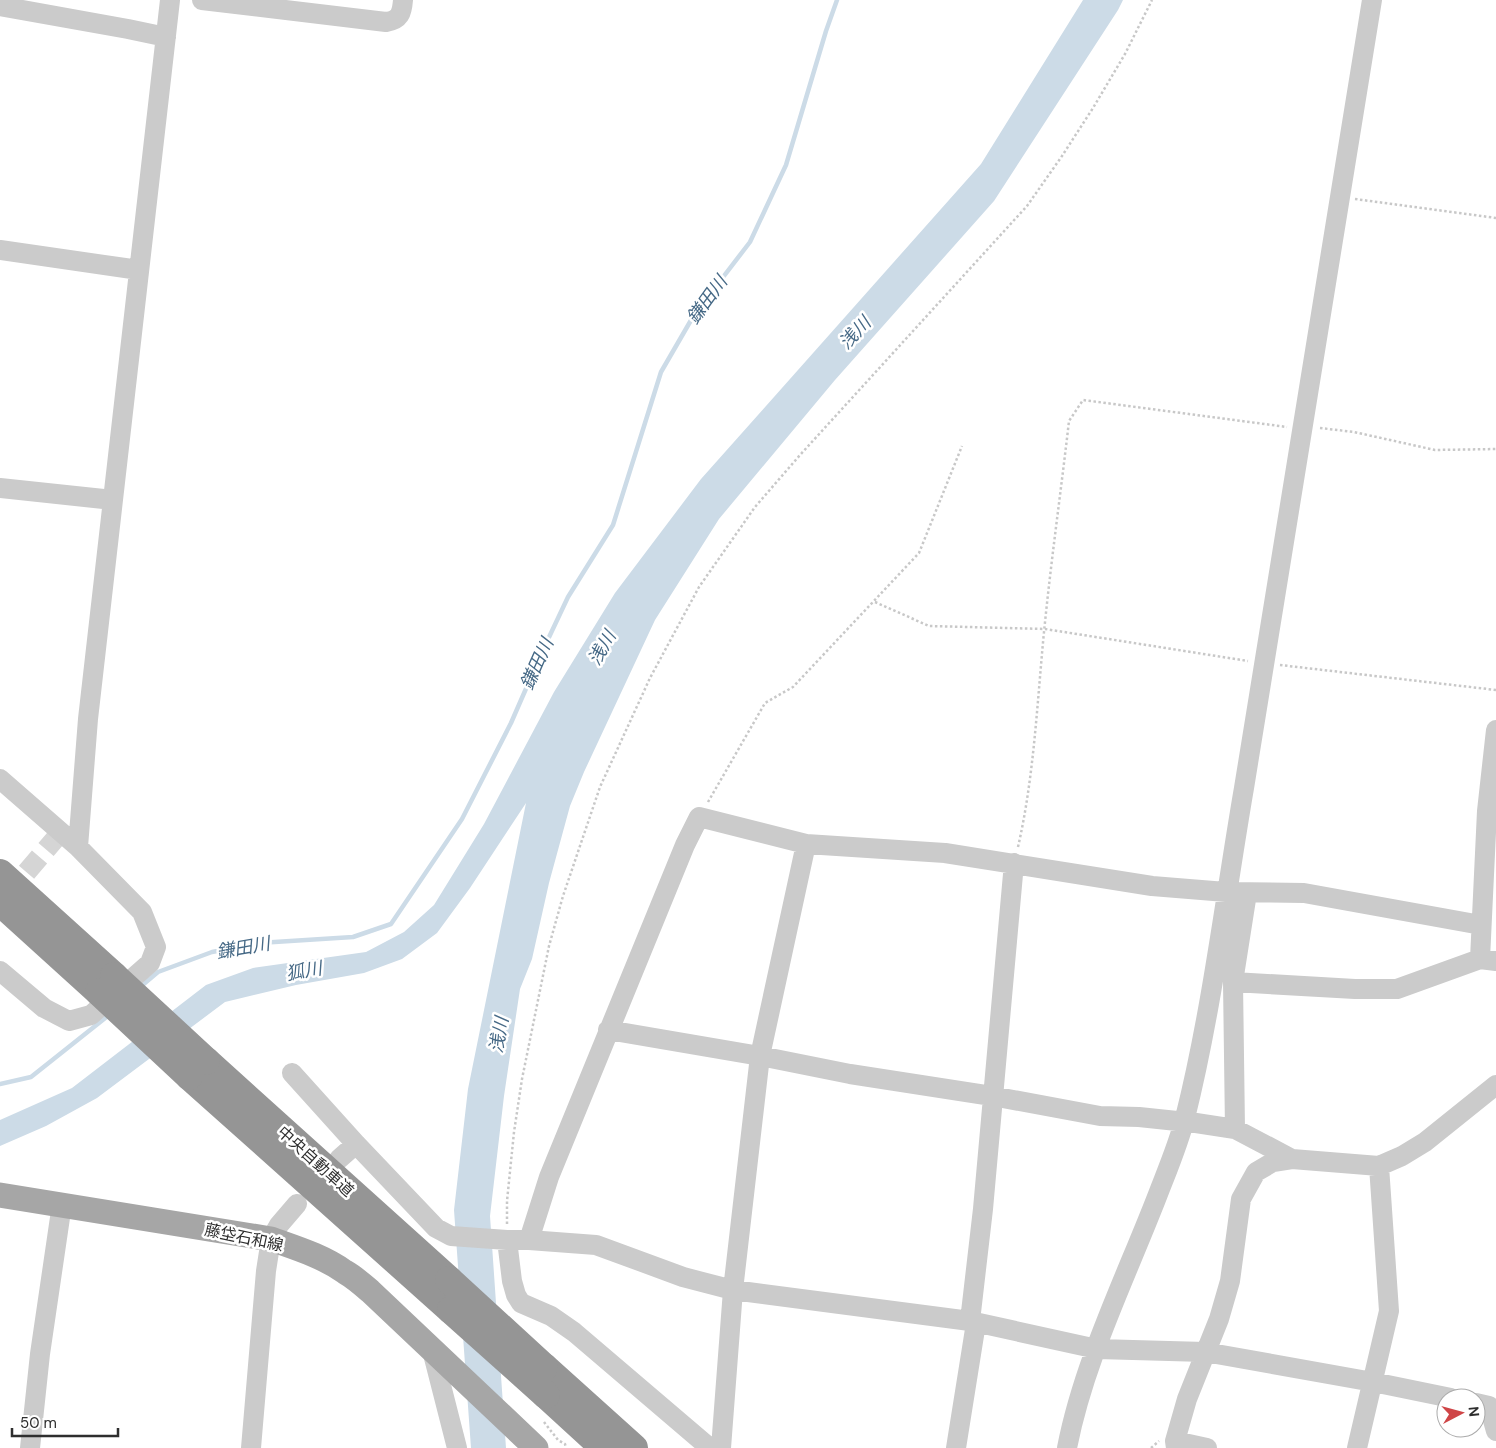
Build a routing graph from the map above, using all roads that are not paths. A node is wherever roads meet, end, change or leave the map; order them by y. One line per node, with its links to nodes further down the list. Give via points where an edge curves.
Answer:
1 (170, 0): 6 (street)
2 (202, 0): 3 (street, via 386,22 396,20 402,13)
3 (403, 0)
4 (1372, 0): 17 (street)
5 (0, 6): 6 (street)
6 (166, 37): 8 (street)
7 (0, 250): 8 (street)
8 (139, 270): 10 (street)
9 (0, 488): 10 (street)
10 (113, 500): 14 (street, via 88,719)
11 (1496, 730): 20 (street, via 1487,811)
12 (0, 779): 14 (street)
13 (806, 844): 15 (street, via 945,853); 25 (street, via 699,817); 26 (street)
14 (78, 847): 22 (street, via 142,912 156,947 150,963 91,1015 69,1022 44,1008)
15 (1014, 863): 17 (street, via 1152,886); 30 (street)
16 (0, 873): 24 (highway, 中央自動車道)
17 (1226, 892): 18 (street); 31 (street, via 1204,1033)
18 (1246, 893): 20 (street, via 1304,893); 23 (street)
19 (0, 902): 24 (highway, 中央自動車道)
20 (1481, 925): 21 (street)
21 (1488, 960): 23 (street, via 1398,989)
22 (0, 971)
23 (1233, 982): 32 (street)
24 (106, 984): 27 (highway, 中央自動車道, bridge)
25 (608, 1030): 26 (street); 42 (street, via 549,1177)
26 (760, 1056): 30 (street); 43 (street)
27 (198, 1069): 58 (highway, 中央自動車道, bridge, via 451,1310); 59 (highway, 中央自動車道, bridge, via 449,1280)
28 (292, 1073): 33 (street)
29 (1495, 1087): 36 (street, via 1425,1142)
30 (992, 1096): 31 (street, via 1100,1116); 44 (street)
31 (1184, 1121): 32 (street); 46 (street)
32 (1235, 1129): 35 (street)
33 (356, 1144): 34 (street); 41 (street, via 436,1228 451,1236)
34 (339, 1159)
35 (1292, 1159): 36 (street); 47 (street, via 1273,1162 1256,1172 1241,1199 1230,1280)
36 (1379, 1166): 48 (street, via 1389,1311)
37 (0, 1195): 38 (main road, 藤垈石和線)
38 (62, 1204): 40 (main road, 藤垈石和線); 55 (street)
39 (297, 1204): 40 (street)
40 (271, 1240): 45 (main road, 藤垈石和線, via 310,1253 345,1271); 56 (street)
41 (502, 1240): 42 (street); 60 (street, via 521,1303 552,1316 574,1332)
42 (530, 1240): 43 (street, via 596,1245 684,1277)
43 (733, 1290): 44 (street); 61 (street)
44 (973, 1322): 46 (street); 62 (street)
45 (432, 1350): 54 (main road, 藤垈石和線); 57 (street)
46 (1097, 1350): 47 (street); 63 (street, via 1073,1417)
47 (1205, 1352): 48 (street); 53 (street, via 1187,1399)
48 (1373, 1382): 49 (street); 65 (street)
49 (1436, 1395)
50 (1486, 1405): 51 (street, via 1489,1406)
51 (1496, 1431)
52 (1496, 1443): 66 (street)
53 (1175, 1445): 64 (street)
54 (533, 1446)
55 (30, 1448)
56 (250, 1448)
57 (457, 1448)
58 (604, 1448)
59 (634, 1448)
60 (710, 1448)
61 (721, 1448)
62 (956, 1448)
63 (1067, 1448)
64 (1206, 1448)
65 (1358, 1448)
66 (1495, 1448)

